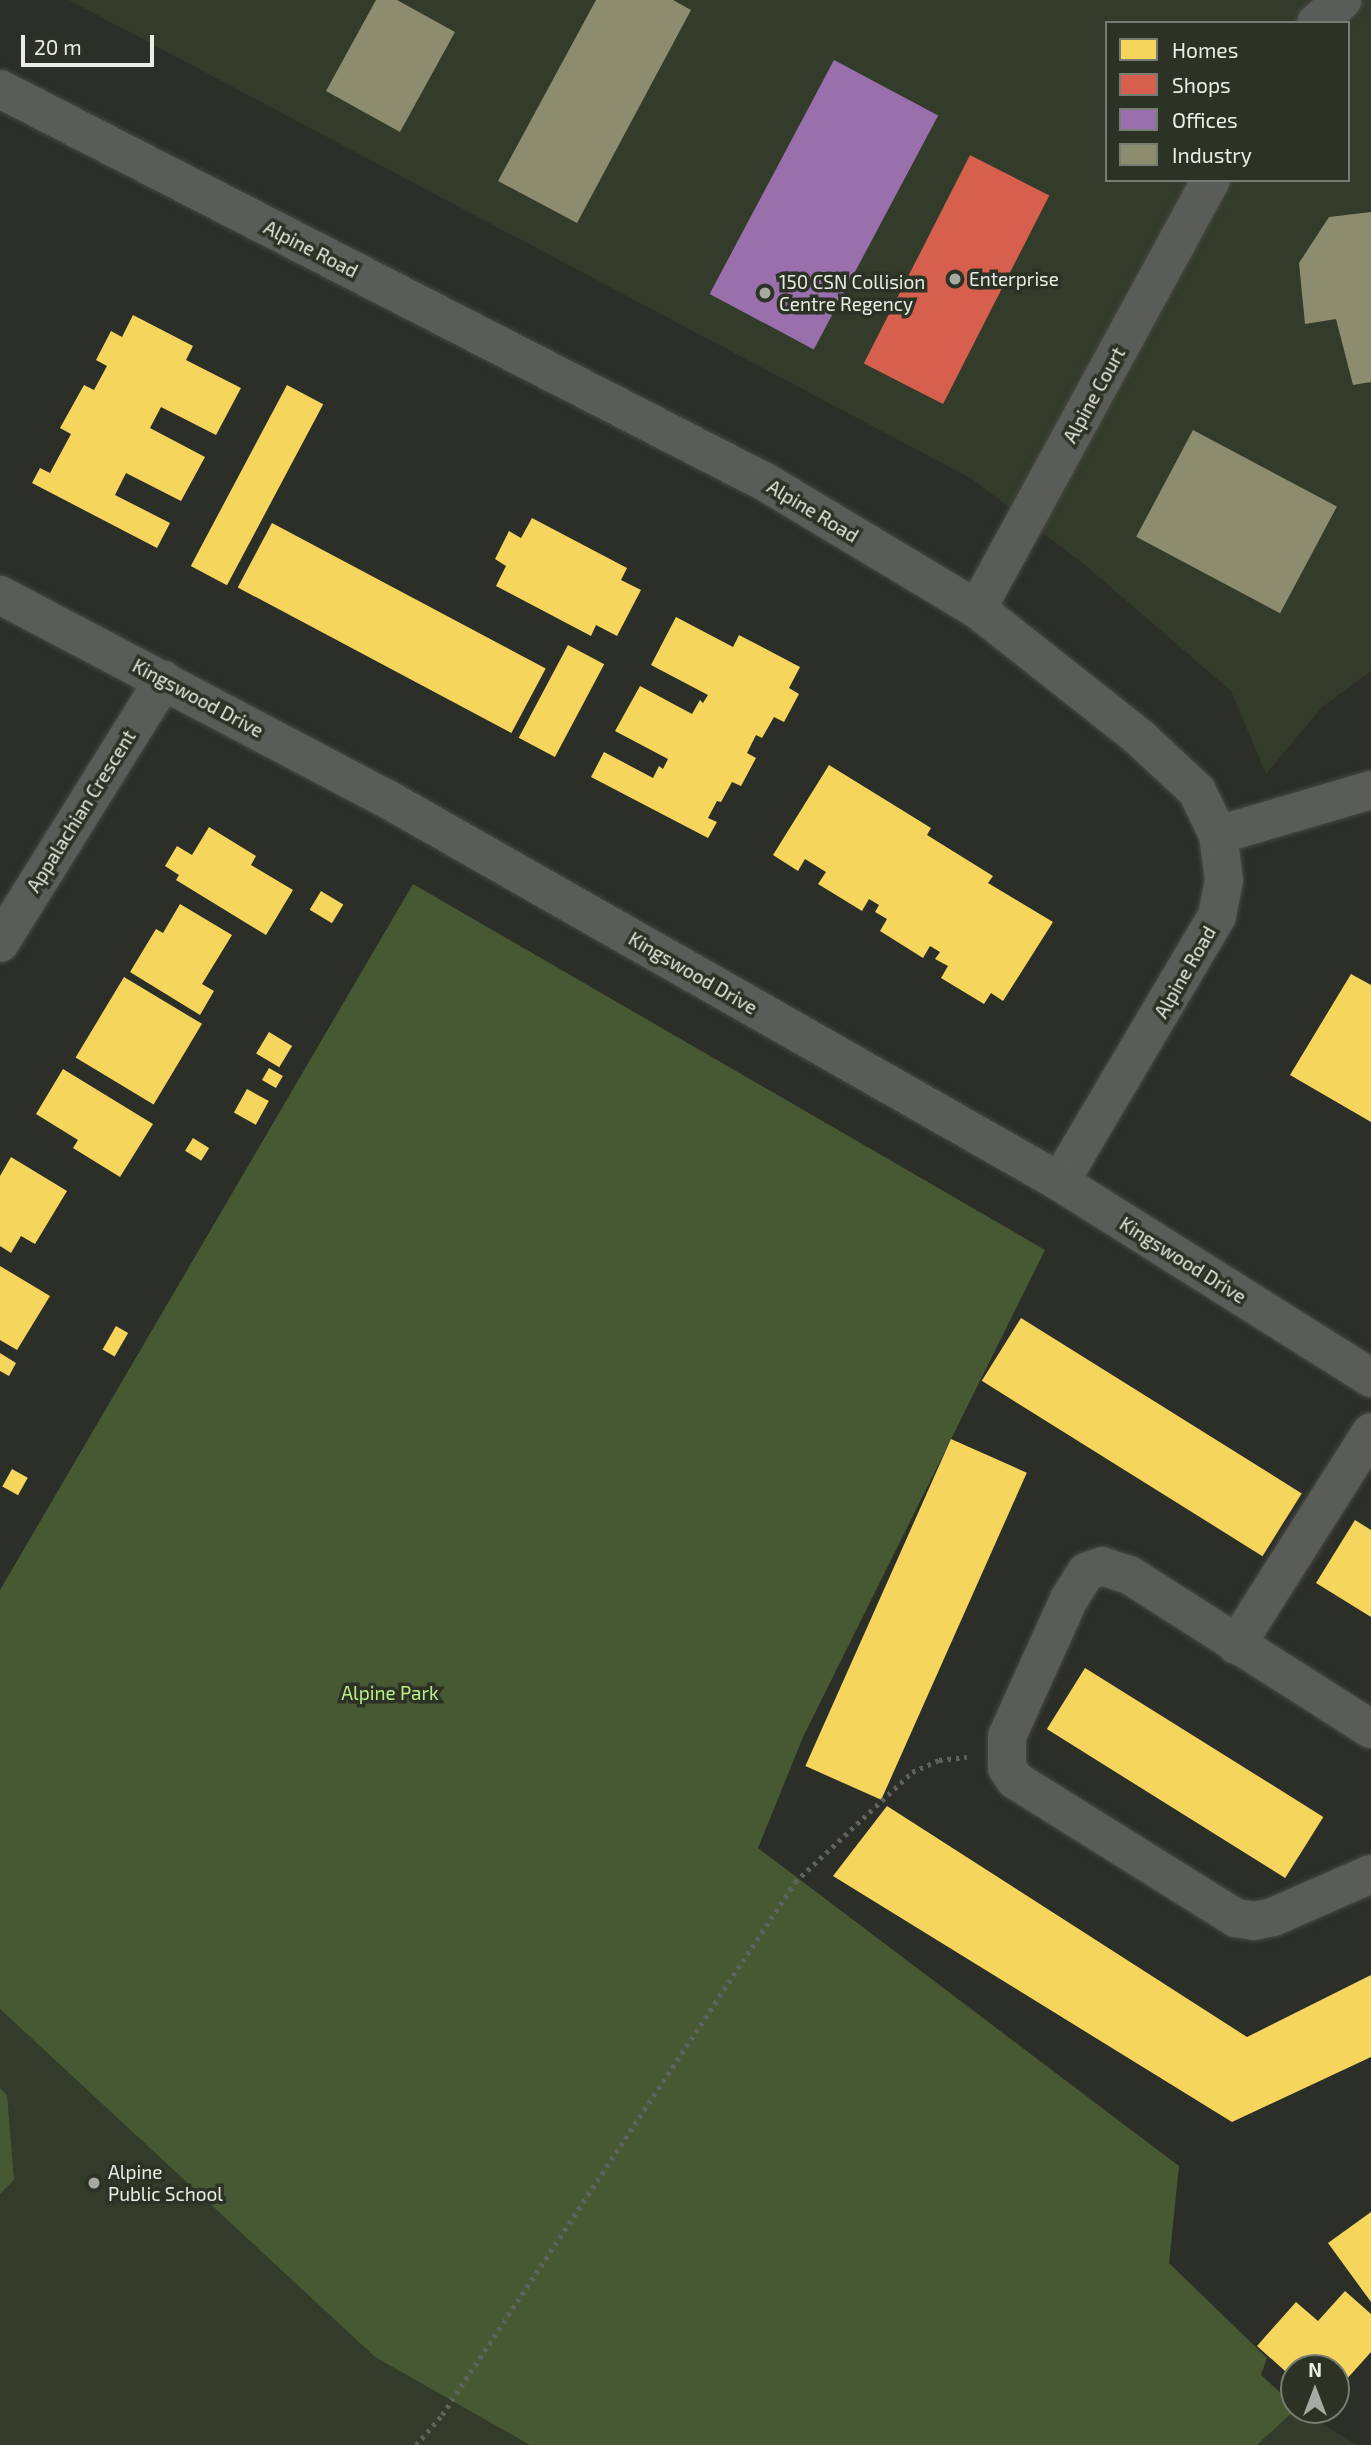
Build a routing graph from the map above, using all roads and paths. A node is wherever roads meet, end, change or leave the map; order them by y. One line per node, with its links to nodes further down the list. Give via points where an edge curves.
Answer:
1 (1342, 0): 2 (street)
2 (1318, 21)
3 (0, 89): 6 (street, Alpine Road, via 767,483)
4 (1210, 182): 6 (street, Alpine Court)
5 (0, 595): 7 (street, Kingswood Drive)
6 (977, 609): 9 (street, Alpine Road, via 1139,737 1197,791)
7 (164, 680): 10 (street, Appalachian Crescent); 11 (street, Kingswood Drive, via 389,800)
8 (1371, 790): 9 (street)
9 (1218, 835): 11 (street, Alpine Road, via 1224,880 1217,916)
10 (0, 943)
11 (1060, 1182): 12 (street, Kingswood Drive)
12 (1371, 1378)
13 (1371, 1432): 14 (street)
14 (1236, 1645): 15 (street); 16 (street, via 1129,1575 1102,1566 1086,1572 1069,1599 1007,1736)
15 (1371, 1729)
16 (1007, 1754): 17 (street, via 1007,1768 1014,1780 1236,1918 1273,1917); 18 (path, via 939,1760 912,1772 794,1882 442,2416)
17 (1371, 1874)
18 (416, 2445)

